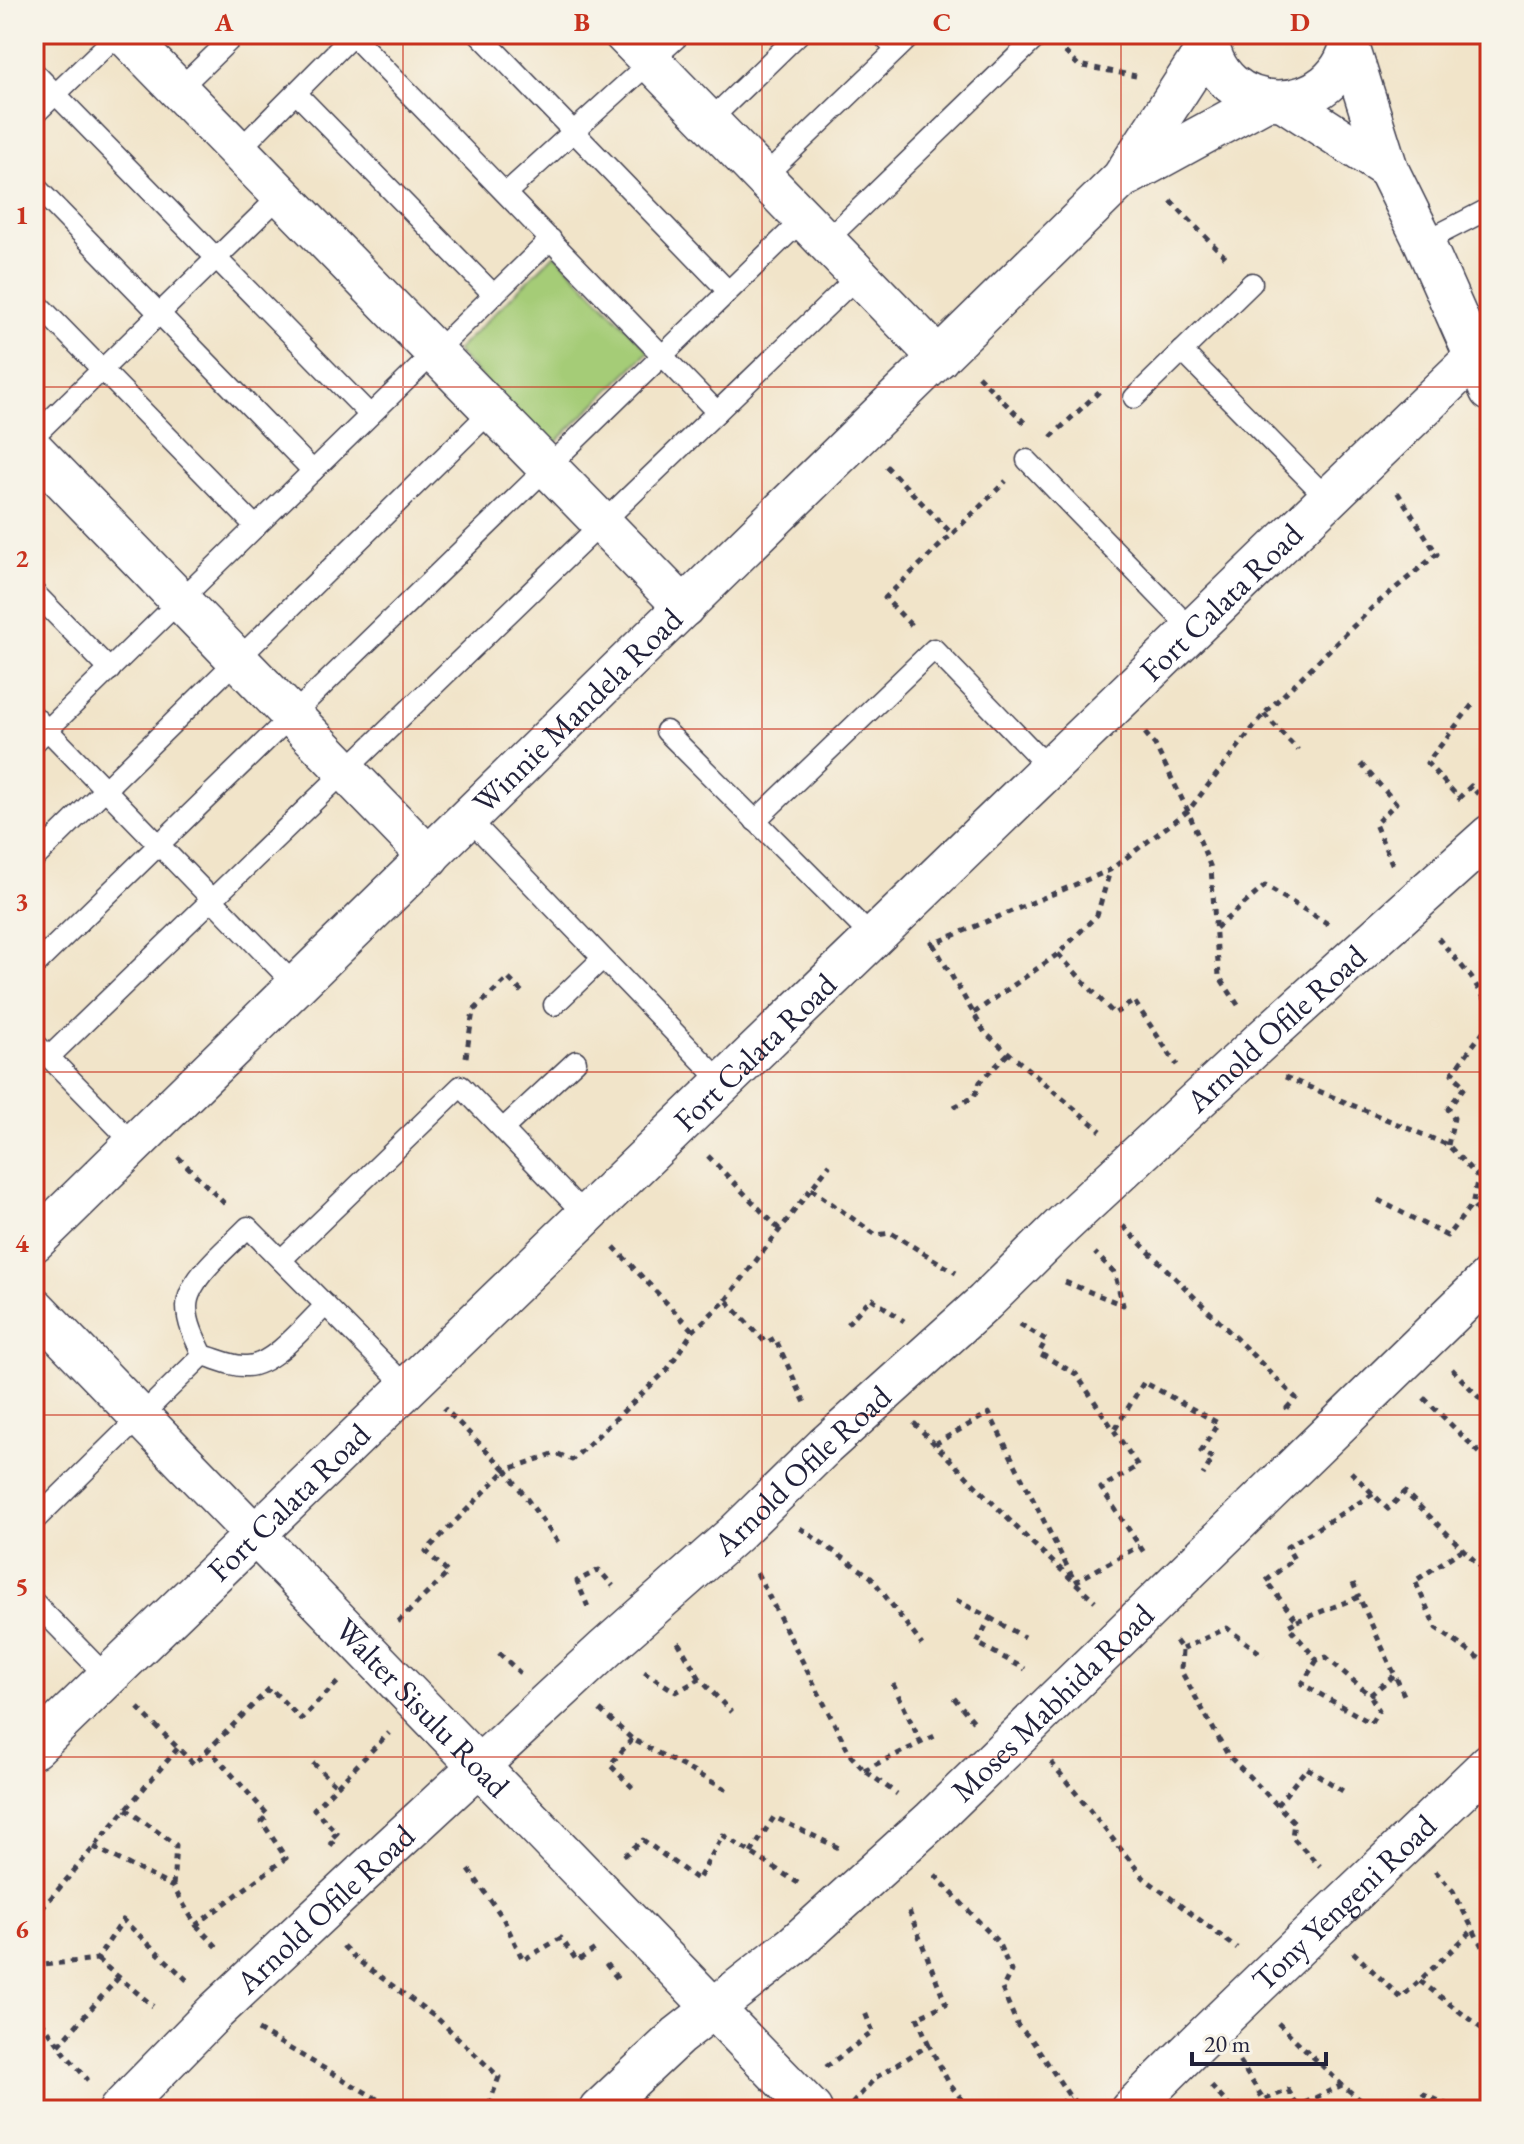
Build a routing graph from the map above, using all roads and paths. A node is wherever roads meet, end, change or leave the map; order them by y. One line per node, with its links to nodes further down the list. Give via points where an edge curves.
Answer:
1 (118, 34): 20 (lane)
2 (124, 34): 18 (street)
3 (236, 34): 18 (lane)
4 (479, 34): 24 (lane)
5 (681, 34): 13 (lane)
6 (799, 34): 23 (lane)
7 (881, 34): 14 (lane)
8 (913, 34): 14 (lane)
9 (1040, 34): 34 (lane)
10 (354, 35): 19 (lane); 31 (lane)
11 (1208, 39): 21 (street, via 1216,64 1229,80 1246,93); 28 (street, Winnie Mandela Road)
12 (1351, 41): 21 (street, Winnie Mandela Road, via 1337,75 1325,85 1313,94); 26 (street)
13 (637, 47): 23 (street); 24 (lane)
14 (896, 50): 27 (lane)
15 (1078, 65): 17 (path)
16 (34, 72): 20 (lane)
17 (1147, 78)
18 (178, 90): 25 (street)
19 (296, 93): 25 (lane); 41 (lane)
20 (56, 95): 22 (lane); 37 (lane)
21 (1275, 101): 26 (street); 28 (street, Winnie Mandela Road)
22 (34, 115)
23 (709, 121): 27 (street)
24 (573, 131): 31 (lane); 40 (lane)
25 (238, 151): 32 (street)
26 (1388, 169): 36 (street)
27 (763, 178): 34 (street)
28 (1122, 178): 46 (street, Winnie Mandela Road)
29 (34, 185): 43 (lane)
30 (1162, 192): 39 (path)
31 (506, 193): 35 (lane)
32 (281, 195): 37 (lane); 45 (street)
33 (1490, 208): 36 (lane)
34 (814, 230): 38 (street); 40 (lane)
35 (551, 239): 41 (lane); 47 (lane)
36 (1424, 242): 49 (street)
37 (216, 258): 43 (lane); 53 (lane)
38 (858, 276): 46 (street); 52 (lane)
39 (1252, 283): 44 (lane)
40 (728, 291): 47 (lane)
41 (494, 295): 45 (lane)
42 (34, 300): 48 (lane)
43 (159, 313): 48 (lane); 60 (lane)
44 (1182, 351): 50 (lane); 61 (lane)
45 (435, 352): 51 (street); 53 (lane)
46 (944, 353): 55 (street, Winnie Mandela Road); 58 (path, via 1044,443)
47 (663, 355): 52 (lane); 59 (lane)
48 (102, 370): 54 (lane); 63 (lane)
49 (1482, 374): 57 (street, Fort Calata Road)
50 (1134, 398)
51 (492, 410): 59 (street); 70 (lane)
52 (717, 412): 62 (lane)
53 (370, 415): 60 (lane)
54 (34, 436)
55 (858, 437): 64 (path); 67 (street, Winnie Mandela Road)
56 (34, 450): 66 (street)
57 (1374, 455): 61 (street, Fort Calata Road); 74 (path, via 1437,554 1375,605)
58 (1027, 460): 64 (path); 68 (lane)
59 (548, 468): 62 (street); 75 (lane)
60 (313, 471): 63 (lane)
61 (1328, 499): 68 (street, Fort Calata Road)
62 (602, 523): 67 (street); 80 (lane)
63 (256, 527): 66 (lane)
64 (952, 534): 69 (path, via 885,598)
65 (34, 592): 71 (lane)
66 (180, 601): 70 (street); 71 (lane)
67 (684, 607): 84 (street, Winnie Mandela Road)
68 (1192, 630): 72 (street, Fort Calata Road)
69 (934, 649): 79 (lane); 85 (lane)
70 (238, 660): 75 (street); 81 (lane)
71 (110, 670): 76 (lane)
72 (1118, 702): 79 (street, Fort Calata Road); 83 (path, via 1155,745)
73 (1472, 705): 82 (path, via 1427,763 1459,798 1471,786)
74 (1264, 714): 78 (path); 83 (path)
75 (292, 716): 80 (street); 87 (lane)
76 (39, 730): 81 (lane)
77 (666, 731): 85 (lane)
78 (1298, 750)
79 (1049, 768): 92 (street, Fort Calata Road)
80 (345, 771): 88 (street); 91 (lane)
81 (105, 789): 87 (lane); 89 (lane)
82 (1480, 796)
83 (1188, 811): 90 (path); 93 (path, via 1211,868)
84 (468, 818): 88 (street, Winnie Mandela Road); 98 (lane)
85 (755, 821): 94 (lane)
86 (1490, 835): 96 (street, Arnold Ofile Road)
87 (159, 845): 91 (lane); 99 (lane)
88 (429, 857): 100 (street, Winnie Mandela Road)
89 (34, 859)
90 (1110, 870): 95 (path); 97 (path, via 1097,915)
91 (212, 900): 100 (lane); 107 (lane)
92 (902, 910): 94 (street, Fort Calata Road); 95 (path)
93 (1216, 928): 96 (path, via 1265,886); 104 (path, via 1219,976)
94 (873, 938): 109 (street, Fort Calata Road)
95 (933, 944): 102 (path)
96 (1368, 948): 104 (street, Arnold Ofile Road)
97 (1058, 954): 102 (path); 111 (path, via 1114,1014 1134,1001)
98 (602, 959): 101 (lane); 109 (lane)
99 (34, 966)
100 (296, 986): 115 (street, Winnie Mandela Road)
101 (554, 1005): 110 (path, via 529,998 508,978 473,1011)
102 (974, 1013): 106 (path, via 985,1033)
103 (1490, 1022): 116 (path, via 1452,1074 1465,1086 1448,1109 1454,1118)
104 (1261, 1041): 111 (street, Arnold Ofile Road); 116 (path, via 1285,1077)
105 (34, 1042): 107 (lane)
106 (1009, 1053): 112 (path, via 980,1082 974,1097); 117 (path)
107 (49, 1057): 115 (lane)
108 (576, 1061): 114 (lane)
109 (723, 1083): 113 (street, Fort Calata Road)
110 (461, 1086): 114 (lane); 129 (lane)
111 (1199, 1099): 117 (street, Arnold Ofile Road)
112 (954, 1107)
113 (678, 1126): 123 (street, Fort Calata Road); 127 (path)
114 (503, 1129): 123 (lane)
115 (142, 1137): 126 (path); 128 (street, Winnie Mandela Road)
116 (1448, 1145): 122 (path, via 1478,1177)
117 (1134, 1160): 120 (street, Arnold Ofile Road)
118 (830, 1164): 119 (path)
119 (811, 1189): 127 (path); 133 (path, via 876,1235 891,1233 958,1274)
120 (1094, 1197): 124 (street, Arnold Ofile Road); 147 (path, via 1296,1398 1287,1408)
121 (1378, 1200): 122 (path, via 1447,1236)
122 (1472, 1205): 125 (path)
123 (585, 1215): 137 (path); 142 (street, Fort Calata Road)
124 (1064, 1224): 130 (street, Arnold Ofile Road); 130 (path, via 1114,1272 1123,1305)
125 (1490, 1224)
126 (248, 1227): 129 (lane); 140 (lane, via 188,1296 189,1320)
127 (780, 1230): 132 (path)
128 (34, 1242)
129 (281, 1260): 134 (lane)
130 (1024, 1265): 133 (street, Arnold Ofile Road)
131 (1490, 1277): 138 (street, Moses Mabhida Road)
132 (726, 1300): 137 (path); 149 (path, via 766,1343 775,1338)
133 (985, 1302): 139 (street, Arnold Ofile Road); 146 (path, via 1046,1340 1039,1353 1076,1374)
134 (326, 1305): 140 (lane, via 266,1360 245,1366); 142 (lane)
135 (34, 1307): 145 (street, Walter Sisulu Road)
136 (847, 1324): 139 (path, via 871,1298)
137 (693, 1331): 157 (path, via 667,1370 572,1460 556,1453 506,1470)
138 (1424, 1340): 141 (street, Moses Mabhida Road); 144 (path)
139 (937, 1345): 143 (street, Arnold Ofile Road)
140 (203, 1355): 145 (lane)
141 (1394, 1369): 147 (street, Moses Mabhida Road); 150 (path)
142 (407, 1387): 156 (street, Fort Calata Road)
143 (885, 1394): 148 (path); 149 (street, Arnold Ofile Road)
144 (1490, 1409)
145 (140, 1417): 154 (lane); 156 (street, Walter Sisulu Road)
146 (1115, 1429): 151 (path, via 1144,1382 1218,1423 1201,1451 1213,1458); 158 (path, via 1138,1466 1101,1488)
147 (1321, 1443): 152 (path); 166 (street, Moses Mabhida Road)
148 (935, 1444): 161 (path); 161 (path, via 989,1413)
149 (825, 1446): 153 (street, Arnold Ofile Road)
150 (1490, 1463)
151 (1203, 1475)
152 (1373, 1494): 159 (path, via 1388,1509 1405,1492); 168 (path, via 1287,1547 1294,1559 1266,1581)
153 (767, 1504): 155 (street, Arnold Ofile Road); 170 (path, via 871,1577)
154 (34, 1521)
155 (736, 1533): 177 (street, Arnold Ofile Road); 193 (path, via 851,1756)
156 (254, 1535): 176 (street, Fort Calata Road); 182 (street, Walter Sisulu Road)
157 (558, 1542)
158 (1139, 1546): 161 (path); 166 (path)
159 (1463, 1549): 160 (path); 174 (path, via 1415,1581 1436,1628)
160 (1490, 1576)
161 (1075, 1582): 166 (path)
162 (1353, 1583): 163 (path)
163 (1359, 1597): 168 (path); 175 (path)
164 (956, 1600): 167 (path)
165 (34, 1602): 176 (lane)
166 (1148, 1610): 171 (path); 179 (street, Moses Mabhida Road)
167 (990, 1618): 169 (path); 179 (path, via 977,1643)
168 (1297, 1621): 173 (path, via 1288,1626)
169 (1024, 1637)
170 (922, 1645)
171 (1182, 1649): 172 (path, via 1227,1628); 198 (path, via 1181,1671 1228,1755)
172 (1264, 1656)
173 (1317, 1660): 180 (path, via 1326,1657); 180 (path, via 1302,1684 1371,1723 1379,1710)
174 (1490, 1666)
175 (1395, 1675): 180 (path); 181 (path)
176 (107, 1677): 187 (street, Fort Calata Road)
177 (569, 1683): 185 (path); 192 (street, Arnold Ofile Road)
178 (893, 1684): 186 (path)
179 (1065, 1691): 183 (street, Moses Mabhida Road)
180 (1370, 1695)
181 (1404, 1695)
182 (418, 1704): 192 (street, Walter Sisulu Road); 194 (path)
183 (1024, 1731): 200 (street, Moses Mabhida Road); 222 (path, via 1144,1878 1221,1935)
184 (939, 1734): 186 (path)
185 (632, 1739): 195 (path, via 610,1765); 197 (path)
186 (921, 1743): 193 (path)
187 (34, 1748)
188 (178, 1748): 199 (path)
189 (209, 1749): 208 (path, via 268,1815 262,1822 286,1858 196,1925)
190 (313, 1763): 194 (path)
191 (1490, 1763): 201 (street, Tony Yengeni Road)
192 (479, 1767): 205 (street, Arnold Ofile Road); 207 (street, Walter Sisulu Road)
193 (864, 1770): 200 (path)
194 (337, 1786): 205 (path, via 314,1809 337,1833 329,1841)
195 (636, 1791)
196 (1343, 1791): 198 (path, via 1307,1768)
197 (731, 1792)
198 (1277, 1805): 210 (path, via 1294,1822 1292,1837)
199 (126, 1809): 202 (path); 208 (path, via 176,1845)
200 (919, 1832): 206 (street, Moses Mabhida Road); 233 (path, via 998,1942 1011,1971 1002,1989 1018,2026)
201 (1408, 1842): 210 (street, Tony Yengeni Road); 215 (path, via 1453,1891)
202 (94, 1847): 208 (path); 213 (path)
203 (751, 1853): 206 (path, via 774,1817 841,1849); 207 (path, via 723,1835 698,1880 643,1840); 209 (path)
204 (469, 1870): 212 (path, via 503,1918 523,1960 561,1938 577,1961 595,1950)
205 (362, 1874): 214 (street, Arnold Ofile Road)
206 (872, 1876): 209 (street, Moses Mabhida Road)
207 (593, 1884): 212 (street, Walter Sisulu Road)
208 (173, 1887)
209 (836, 1907): 225 (street, Moses Mabhida Road)
210 (1338, 1910): 220 (path, via 1401,1998); 222 (street, Tony Yengeni Road)
211 (909, 1911): 231 (path, via 946,2004 917,2017)
212 (620, 1912): 225 (street, Walter Sisulu Road)
213 (34, 1918)
214 (316, 1919): 223 (street, Arnold Ofile Road); 239 (path, via 356,1959 438,2019 499,2077)
215 (1473, 1930): 217 (path); 220 (path)
216 (97, 1959): 218 (path); 219 (path); 221 (path, via 123,1920)
217 (1490, 1962)
218 (34, 1966)
219 (119, 1977): 224 (path); 230 (path)
220 (1420, 1981): 229 (path)
221 (190, 1982)
222 (1259, 1984): 228 (street, Tony Yengeni Road); 232 (path)
223 (229, 1999): 234 (street, Arnold Ofile Road); 238 (path, via 257,2030)
224 (153, 2006)
225 (714, 2009): 235 (street, Walter Sisulu Road); 240 (street, Moses Mabhida Road)
226 (864, 2010): 235 (path, via 873,2032)
227 (34, 2011): 230 (path)
228 (1214, 2024): 237 (path, via 1264,2100 1288,2090); 246 (street, Tony Yengeni Road)
229 (1490, 2035)
230 (59, 2045): 234 (path)
231 (929, 2045): 242 (path, via 875,2078); 243 (path, via 950,2085)
232 (1342, 2085): 237 (path); 247 (path)
233 (1070, 2097): 244 (path); 245 (path)
234 (107, 2099)
235 (802, 2101)
236 (693, 2104): 241 (path)
237 (1300, 2108)
238 (396, 2110)
239 (487, 2110)
240 (599, 2110)
241 (686, 2110)
242 (846, 2110)
243 (971, 2110)
244 (1049, 2110)
245 (1083, 2110)
246 (1130, 2110)
247 (1373, 2110)
248 (1403, 2110): 249 (path, via 1424,2094)
249 (1459, 2110)

